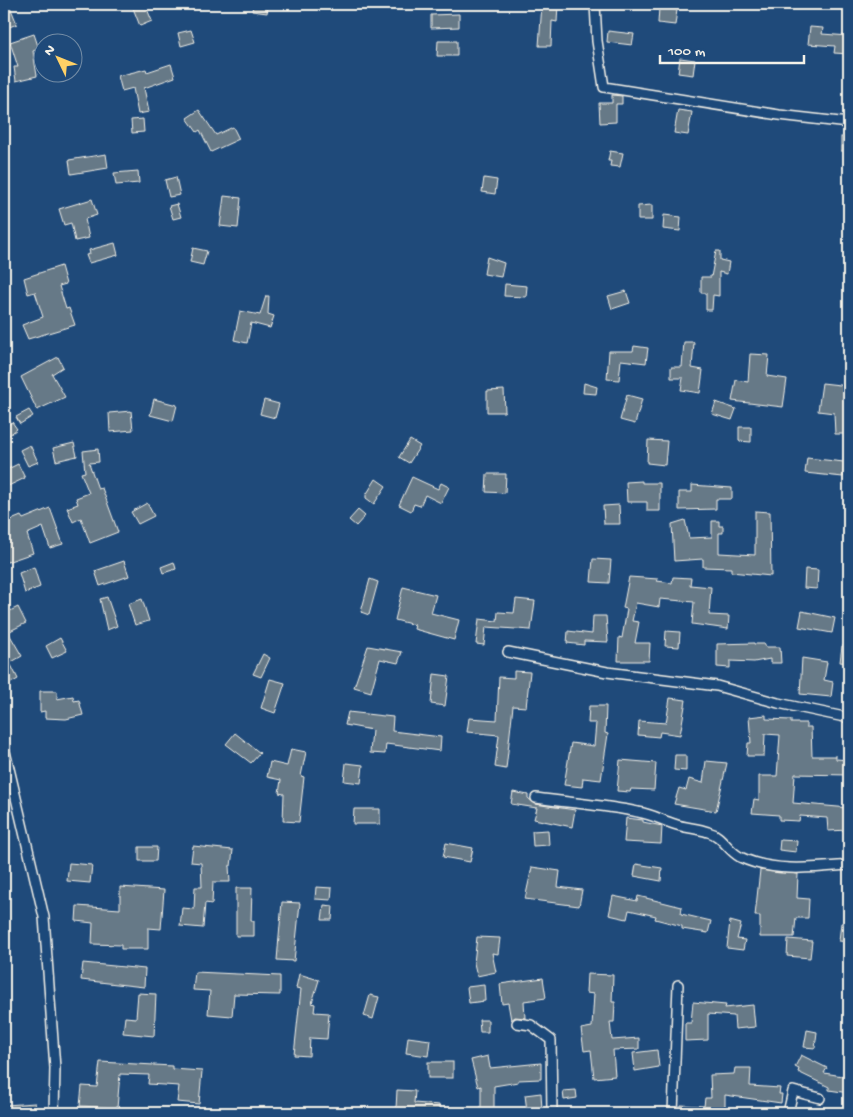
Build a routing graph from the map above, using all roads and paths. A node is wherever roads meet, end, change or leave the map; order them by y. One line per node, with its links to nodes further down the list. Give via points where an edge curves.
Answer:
1 (595, 4): 2 (street, via 604,87)
2 (849, 123)
3 (508, 652): 4 (street, via 607,672 717,686)
4 (849, 718)
5 (4, 747): 11 (street, via 44,917 55,1068)
6 (536, 798): 7 (street, via 659,817 710,832 742,858 776,866 809,869)
7 (849, 865)
8 (678, 985): 13 (street)
9 (517, 1024): 12 (street, via 531,1025 551,1040)
10 (820, 1098): 14 (street, via 793,1092)
11 (54, 1113)
12 (552, 1113)
13 (673, 1113)
14 (788, 1113)

